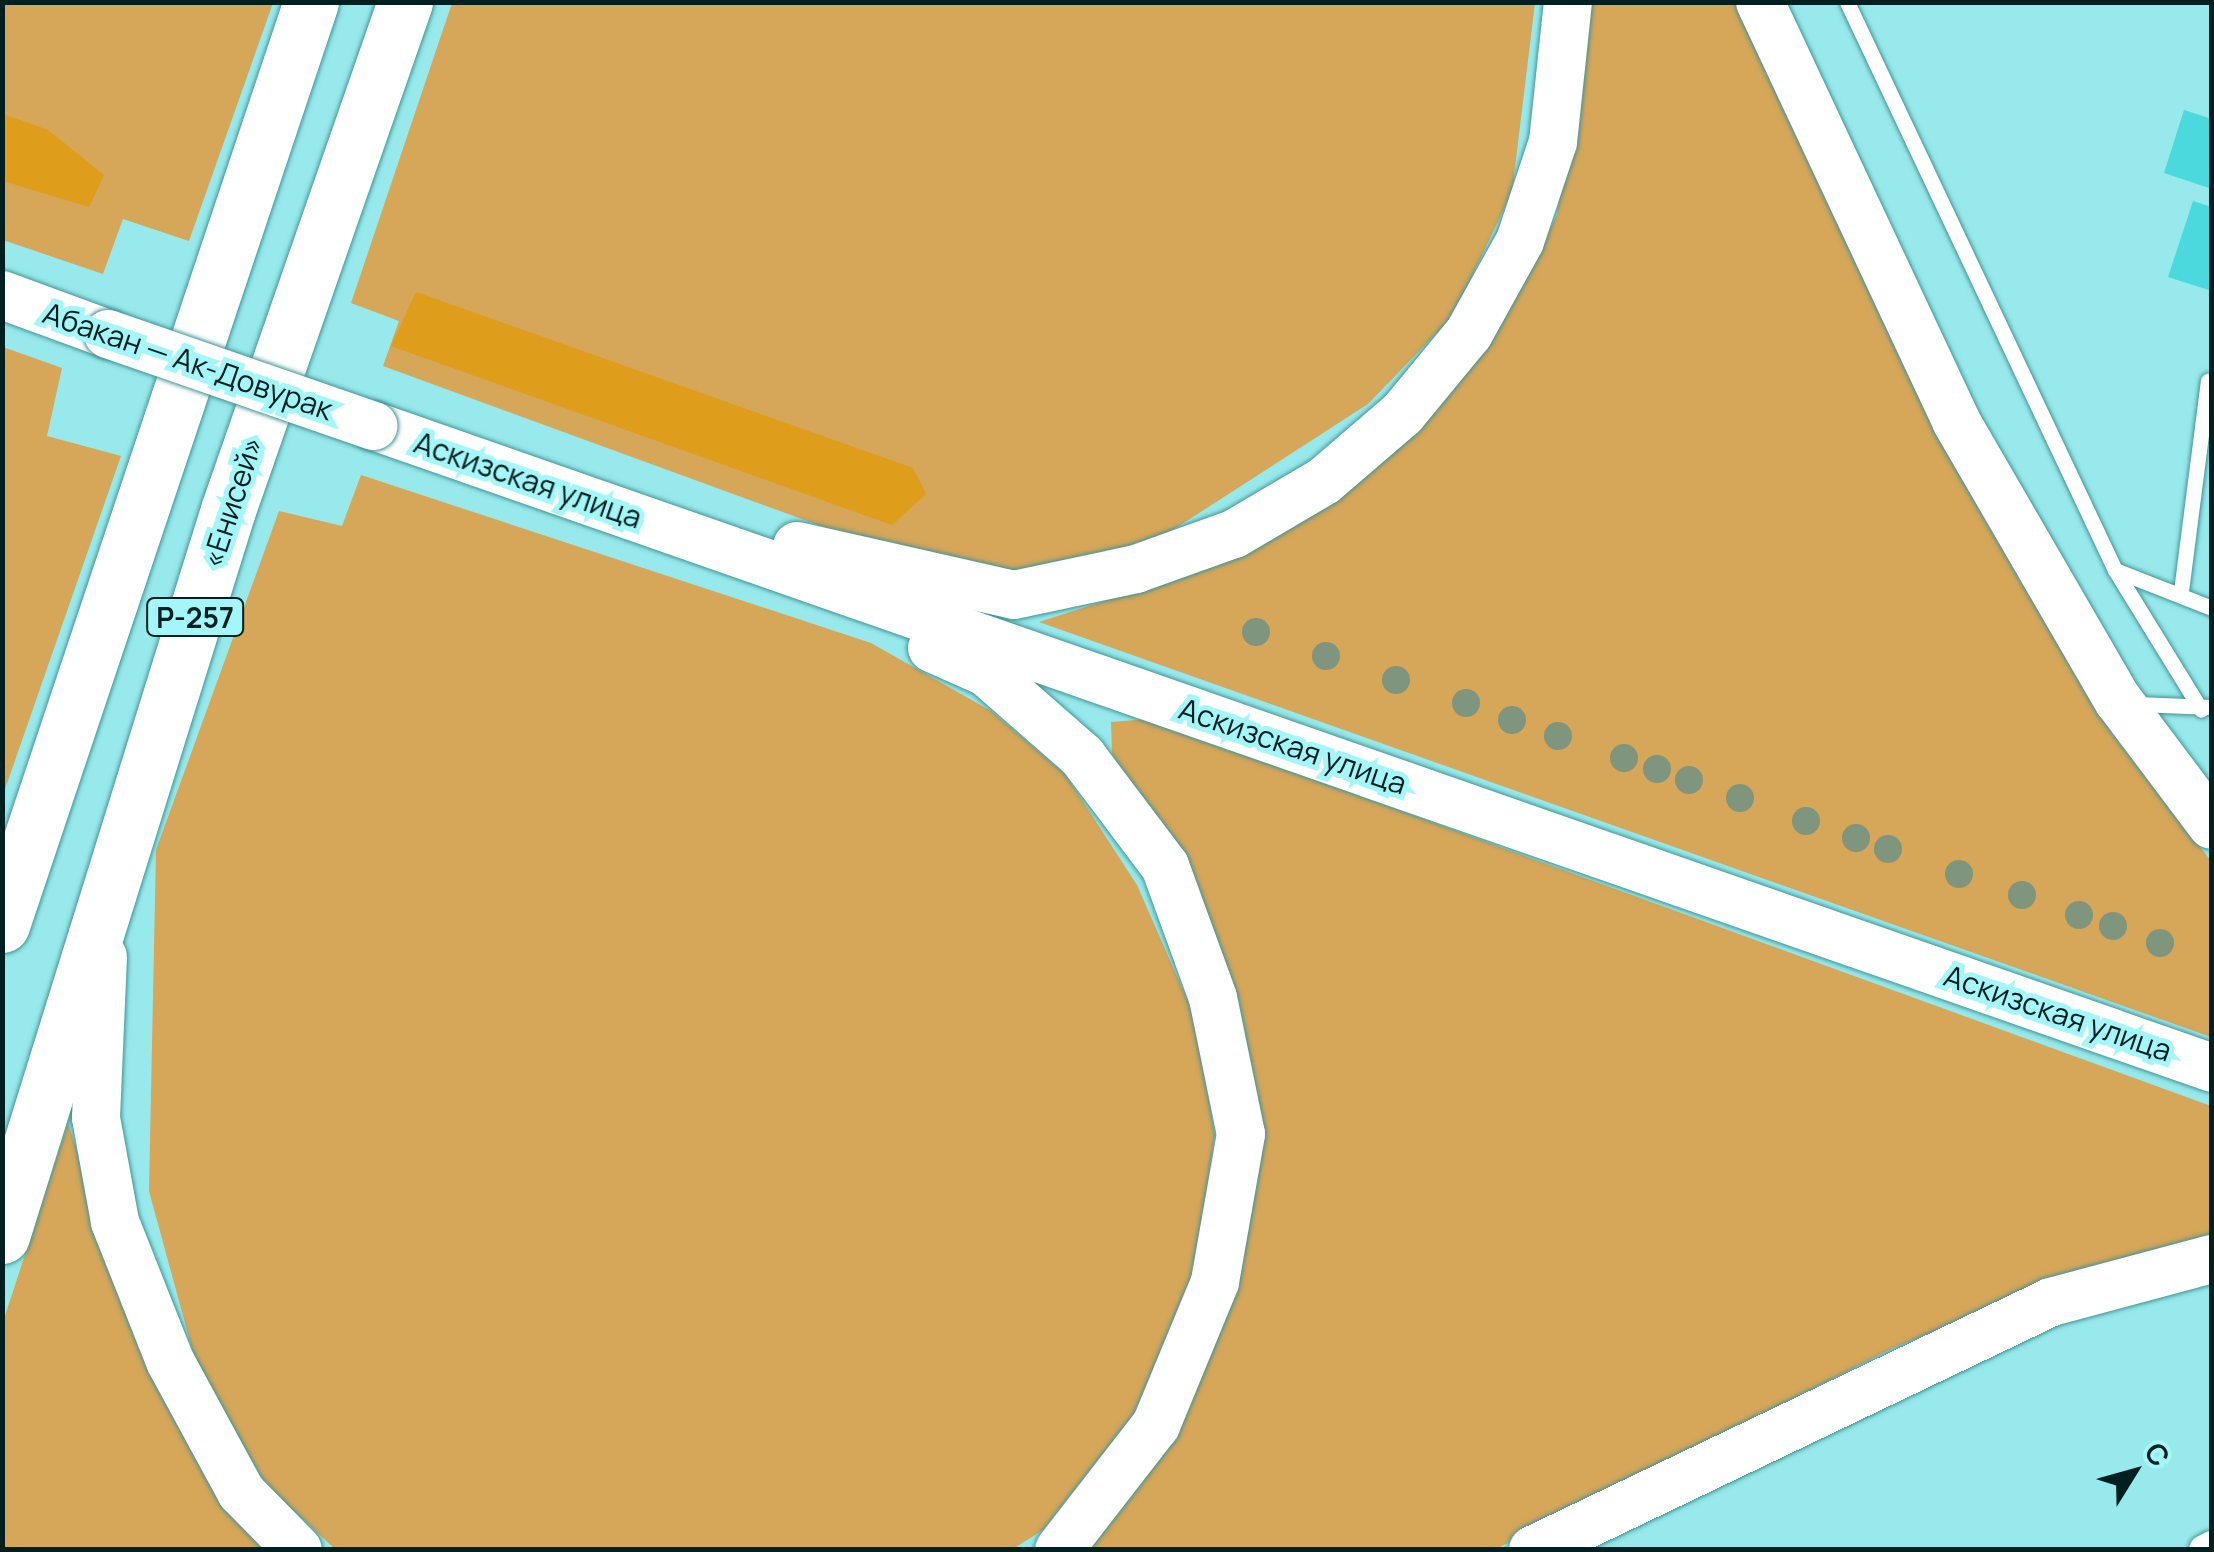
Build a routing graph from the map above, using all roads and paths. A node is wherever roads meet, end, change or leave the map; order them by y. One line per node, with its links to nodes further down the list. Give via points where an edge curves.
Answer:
1 (310, 2): 16 (highway, Р-257)
2 (408, 2): 15 (highway, «Енисей» / Р-257)
3 (1568, 2): 9 (main road, via 1554,142 1520,242 1469,333 1403,413 1350,458 1234,534 1136,569 1014,595)
4 (1760, 2): 13 (main road, via 1956,420)
5 (1846, 2): 10 (lane)
6 (2, 295): 8 (main road, Абакан — Ак-Довурак, bridge)
7 (2208, 381): 11 (lane)
8 (374, 426): 9 (main road, Аскизская улица)
9 (579, 497): 20 (main road, Аскизская улица); 25 (main road, via 986,672 1082,756 1164,866 1213,998 1241,1134 1215,1282 1156,1425)
10 (2115, 570): 11 (lane); 14 (lane)
11 (2181, 590): 12 (lane)
12 (2212, 608)
13 (2118, 700): 14 (lane); 17 (main road)
14 (2206, 709)
15 (148, 768): 21 (highway, «Енисей» / Р-257); 24 (main road, via 100,973 96,1118 115,1222 170,1362 240,1492)
16 (50, 772): 18 (main road); 19 (highway, Р-257)
17 (2206, 808)
18 (2, 878)
19 (2, 924)
20 (2212, 1068)
21 (2, 1236)
22 (2212, 1259): 26 (main road, via 2051,1302)
23 (2212, 1546): 27 (street)
24 (298, 1550)
25 (1059, 1550)
26 (1533, 1550)
27 (2204, 1550)

